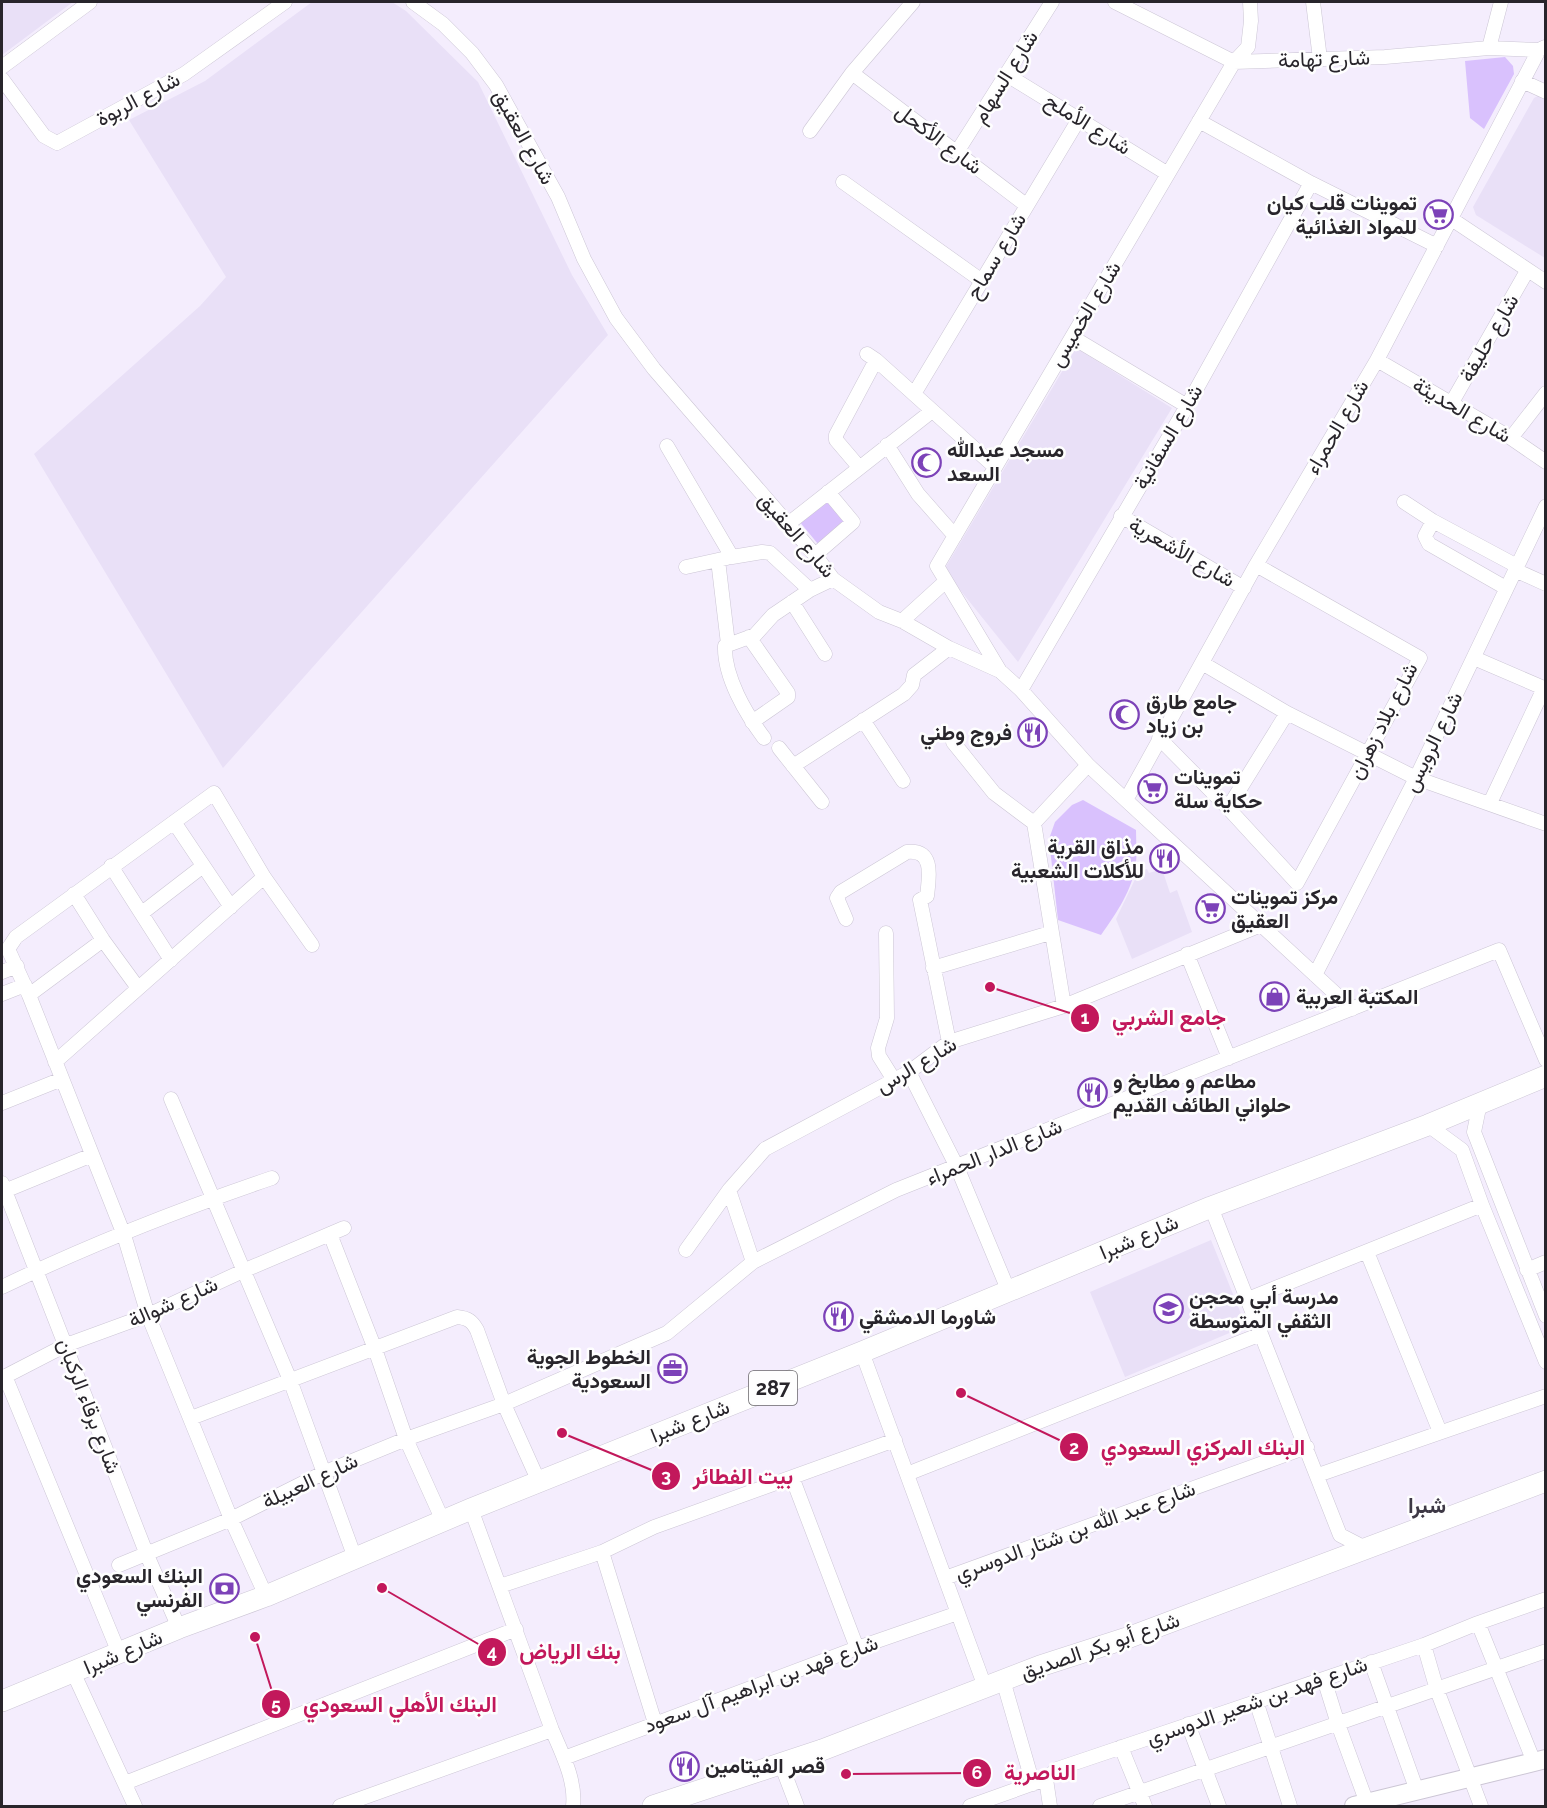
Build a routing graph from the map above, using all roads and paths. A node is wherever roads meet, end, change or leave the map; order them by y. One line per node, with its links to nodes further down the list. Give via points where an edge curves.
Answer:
1 (90, 2): 14 (street)
2 (285, 2): 17 (street, شارع الربوة, via 184,74 57,143 44,136)
3 (413, 2): 51 (street, شارع العقيق, via 472,53 496,85 558,197 584,259 616,318 654,369)
4 (913, 2): 15 (street)
5 (1052, 2): 16 (street, شارع السهام)
6 (1116, 2): 13 (street, شارع تهامة)
7 (1250, 2): 13 (street, شارع الخميس, via 1248,47)
8 (1313, 2): 12 (street)
9 (1501, 2): 10 (street)
10 (1489, 48): 11 (street, شارع تهامة); 12 (street, شارع تهامة)
11 (1542, 48): 18 (street, شارع الحمراء)
12 (1320, 59): 13 (street, شارع تهامة)
13 (1234, 62): 21 (street, شارع الخميس)
14 (2, 67)
15 (852, 73): 22 (street); 23 (street, شارع الأكحل)
16 (1007, 75): 20 (street, شارع الأملح); 23 (street, شارع السهام)
17 (2, 79)
18 (1522, 81): 19 (street); 28 (street, شارع الحمراء)
19 (1545, 92)
20 (1079, 119): 24 (street, شارع الأملح); 27 (street, شارع سماح)
21 (1199, 121): 24 (street, شارع الخميس); 26 (street)
22 (810, 131)
23 (957, 152): 27 (street, شارع الأكحل)
24 (1168, 174): 33 (street, شارع الخميس)
25 (843, 182): 31 (street)
26 (1311, 183): 29 (street); 38 (street, شارع السفانية)
27 (1026, 205): 31 (street, شارع سماح)
28 (1450, 218): 29 (street, شارع الحمراء); 30 (street)
29 (1437, 246): 34 (street, شارع الحمراء)
30 (1527, 271): 32 (street); 37 (street, شارع حليفة)
31 (982, 281): 36 (street, شارع سماح)
32 (1545, 282)
33 (1072, 337): 38 (street); 45 (street, شارع الخميس)
34 (1377, 360): 37 (street, شارع الحديثة); 55 (street, شارع الحمراء)
35 (1545, 393): 40 (street)
36 (914, 394): 39 (street); 44 (street, via 872,357 836,440)
37 (1451, 405): 40 (street, شارع الحديثة)
38 (1187, 406): 49 (street, شارع السفانية)
39 (932, 411): 41 (street); 45 (street)
40 (1511, 438): 43 (street, شارع الحديثة)
41 (887, 445): 44 (street); 52 (street, via 918,494)
42 (668, 446): 54 (street)
43 (1545, 462)
44 (859, 467): 46 (street)
45 (995, 467): 52 (street, شارع الخميس)
46 (828, 492): 51 (street); 53 (street, via 853,522)
47 (1404, 502): 50 (street)
48 (1545, 506): 57 (street, شارع الرويس)
49 (1121, 516): 61 (street, شارع الأشعرية); 74 (street, شارع السفانية)
50 (1432, 521): 57 (street); 62 (street, via 1425,536 1429,544)
51 (788, 524): 53 (street, شارع العقيق)
52 (955, 536): 59 (street, شارع الخميس, via 937,566)
53 (815, 555): 58 (street, شارع العقيق)
54 (725, 558): 56 (street); 63 (street, via 770,553); 67 (street)
55 (1256, 565): 61 (street, شارع الحمراء); 82 (street, شارع بلاد زهران, via 1420,658)
56 (686, 567)
57 (1516, 568): 60 (street); 62 (street, شارع الرويس)
58 (833, 579): 63 (street); 65 (street, شارع العقيق, via 879,612)
59 (946, 581): 65 (street); 72 (street)
60 (1545, 584)
61 (1244, 588): 71 (street, شارع الحمراء)
62 (1506, 588): 70 (street, شارع الرويس)
63 (810, 590): 64 (street)
64 (792, 602): 66 (street, via 766,620 759,633); 69 (street)
65 (902, 621): 68 (street, شارع العقيق)
66 (749, 637): 67 (street); 77 (street, via 788,693 786,700)
67 (728, 644): 77 (street, via 725,650 733,685)
68 (949, 648): 72 (street, شارع العقيق); 76 (street, via 914,675 904,694)
69 (825, 654)
70 (1473, 658): 73 (street); 85 (street, شارع الرويس)
71 (1202, 663): 75 (street); 79 (street, شارع الحمراء)
72 (1000, 672): 74 (street, شارع العقيق)
73 (1545, 688): 89 (street)
74 (1021, 690): 83 (street, شارع العقيق)
75 (1287, 713): 82 (street); 90 (street)
76 (863, 720): 84 (street); 86 (street)
77 (752, 722): 78 (street)
78 (764, 738)
79 (1159, 738): 87 (street, شارع الحمراء); 90 (street)
80 (953, 742): 92 (street, via 994,793)
81 (779, 748): 84 (street)
82 (1368, 754): 85 (street); 90 (street, شارع بلاد زهران, via 1297,883)
83 (1088, 765): 87 (street, شارع العقيق); 92 (street)
84 (793, 766): 88 (street)
85 (1416, 778): 89 (street); 111 (street, شارع الرويس)
86 (903, 781)
87 (1126, 800): 101 (street, شارع العقيق)
88 (822, 802)
89 (1490, 803): 93 (street)
90 (1228, 808)
91 (174, 822): 94 (street); 95 (street); 96 (street, via 214,793)
92 (1034, 824): 103 (street)
93 (1545, 824)
94 (111, 866): 97 (street); 99 (street)
95 (203, 866): 98 (street); 99 (street)
96 (264, 877): 98 (street); 105 (street)
97 (74, 894): 104 (street); 108 (street, via 10,944 8,949)
98 (231, 907): 107 (street)
99 (142, 913): 107 (street)
100 (846, 919): 109 (street, via 837,898 841,892 907,852 916,851 923,855 930,873 927,896 920,900)
101 (1261, 925): 106 (street, شارع الرس); 111 (street, شارع العقيق)
102 (885, 933): 124 (street, via 887,1018 878,1048)
103 (1050, 933): 109 (street); 115 (street)
104 (104, 940): 112 (street); 113 (street)
105 (312, 945)
106 (1187, 954): 115 (street, شارع الرس); 118 (street)
107 (171, 960): 112 (street)
108 (17, 966): 110 (street); 113 (street)
109 (933, 968): 117 (street)
110 (2, 972)
111 (1315, 975): 116 (street, شارع العقيق)
112 (138, 988): 120 (street)
113 (27, 990): 114 (street); 120 (street)
114 (2, 994)
115 (1064, 1006): 117 (street, شارع الرس)
116 (1352, 1009): 118 (street, شارع الدار الحمراء); 119 (street, شارع الدار الحمراء, via 1498,950)
117 (949, 1041): 121 (street, شارع الرس)
118 (1229, 1058): 130 (street, شارع الدار الحمراء)
119 (1545, 1060)
120 (55, 1062): 123 (street)
121 (909, 1072): 124 (street, شارع الرس); 130 (street)
122 (1545, 1076): 127 (main road, شارع شبرا / 287)
123 (62, 1079): 126 (street); 129 (street)
124 (894, 1080): 133 (street, شارع الرس, via 765,1149)
125 (171, 1099): 134 (street)
126 (2, 1103)
127 (1479, 1104): 128 (main road, شارع شبرا / 287); 146 (street, via 1474,1132)
128 (1428, 1125): 135 (street, via 1462,1150); 136 (main road, شارع شبرا / 287)
129 (92, 1155): 132 (street); 139 (street)
130 (957, 1167): 142 (street, شارع الدار الحمراء, via 896,1190); 148 (street)
131 (272, 1178): 134 (street)
132 (3, 1189): 144 (street, شارع برقاء الركبان)
133 (729, 1190): 140 (street, شارع الرس); 142 (street)
134 (213, 1198): 139 (street); 145 (street)
135 (1482, 1205): 141 (street); 156 (street)
136 (1211, 1207): 148 (main road, شارع شبرا / 287); 149 (street)
137 (344, 1228): 138 (street, شارع شوالة)
138 (330, 1234): 145 (street, شارع شوالة); 154 (street)
139 (124, 1235): 144 (street); 150 (street)
140 (686, 1250)
141 (1367, 1252): 149 (street); 162 (street)
142 (753, 1262): 160 (street, شارع الدار الحمراء, via 667,1333)
143 (1545, 1262): 146 (street)
144 (36, 1270): 147 (street); 153 (street, شارع برقاء الركبان)
145 (243, 1270): 150 (street, شارع شوالة); 158 (street)
146 (1527, 1270): 151 (street)
147 (2, 1287)
148 (1009, 1292): 155 (main road, شارع شبرا / 287)
149 (1248, 1299): 152 (street)
150 (148, 1315): 153 (street, شارع شوالة); 161 (street)
151 (1545, 1316)
152 (1261, 1334): 165 (street); 167 (street)
153 (66, 1345): 157 (street, شارع شوالة); 177 (street, شارع برقاء الركبان)
154 (375, 1349): 158 (street); 160 (street, via 457,1317 466,1318 477,1330); 163 (street)
155 (862, 1352): 164 (street); 171 (main road, شارع شبرا / 287)
156 (1545, 1362)
157 (3, 1377): 191 (street)
158 (290, 1380): 161 (street); 166 (street)
159 (1545, 1396): 162 (street)
160 (504, 1404): 163 (street, شارع العبيلة); 171 (street)
161 (191, 1418): 173 (street)
162 (1440, 1432): 168 (street)
163 (406, 1439): 166 (street, شارع العبيلة); 174 (street)
164 (895, 1440): 167 (street); 169 (street)
165 (1306, 1447): 168 (street); 180 (street, شارع عبد الله بن شتار الدوسري)
166 (323, 1473): 173 (street, شارع العبيلة); 178 (street)
167 (907, 1474): 180 (street)
168 (1318, 1475): 175 (street, via 1340,1536)
169 (792, 1477): 176 (street, via 654,1527); 189 (street)
170 (1545, 1481): 175 (main road, شارع أبو بكر الصديق)
171 (539, 1482): 172 (main road, شارع شبرا / 287)
172 (471, 1509): 174 (main road, شارع شبرا / 287); 181 (street)
173 (231, 1519): 177 (street, شارع العبيلة); 182 (street)
174 (443, 1521): 178 (main road, شارع شبرا / 287)
175 (1367, 1549): 196 (main road, شارع أبو بكر الصديق)
176 (602, 1552): 181 (street); 201 (street)
177 (147, 1555): 179 (street, شارع العبيلة); 186 (street, شارع برقاء الركبان)
178 (355, 1558): 182 (main road, شارع شبرا / 287)
179 (119, 1564)
180 (945, 1578): 184 (street)
181 (500, 1586): 187 (street)
182 (266, 1596): 186 (main road, شارع شبرا / 287)
183 (1545, 1599): 185 (street, شارع فهد بن شعير الدوسري)
184 (958, 1613): 189 (street, شارع فهد بن ابراهيم آل سعود); 196 (street)
185 (1478, 1623): 188 (street, شارع فهد بن شعير الدوسري); 193 (street)
186 (179, 1628): 191 (main road, شارع شبرا / 287)
187 (516, 1629): 204 (street); 213 (street)
188 (1424, 1646): 192 (street, شارع فهد بن شعير الدوسري); 197 (street)
189 (857, 1648): 201 (street, شارع فهد بن ابراهيم آل سعود)
190 (1545, 1650): 193 (street)
191 (119, 1653): 194 (main road, شارع شبرا / 287)
192 (1371, 1662): 195 (street, شارع فهد بن شعير الدوسري); 200 (street)
193 (1496, 1668): 197 (street); 208 (street)
194 (73, 1672): 198 (main road, شارع شبرا / 287); 213 (street)
195 (1324, 1679): 199 (street, شارع فهد بن شعير الدوسري); 203 (street)
196 (994, 1684): 209 (main road, شارع أبو بكر الصديق); 212 (street)
197 (1437, 1690): 200 (street); 211 (street)
198 (2, 1701)
199 (1256, 1701): 202 (street, شارع فهد بن شعير الدوسري); 206 (street)
200 (1386, 1707): 203 (street); 214 (street)
201 (656, 1723): 207 (street, شارع فهد بن ابراهيم آل سعود)
202 (1188, 1724): 205 (street, شارع فهد بن شعير الدوسري); 210 (street)
203 (1338, 1724): 206 (street); 216 (street)
204 (552, 1730): 207 (street); 218 (street)
205 (1121, 1747): 212 (street, شارع فهد بن شعير الدوسري, via 1057,1769); 215 (street)
206 (1269, 1748): 210 (street); 227 (street)
207 (564, 1758): 219 (street)
208 (1539, 1760): 211 (street)
209 (781, 1764): 220 (main road, شارع أبو بكر الصديق); 221 (street)
210 (1204, 1769): 215 (street); 226 (street)
211 (1471, 1779): 214 (street); 228 (street)
212 (1040, 1781): 222 (street, شارع فهد بن شعير الدوسري); 223 (street)
213 (125, 1783): 217 (street)
214 (1418, 1791): 216 (street)
215 (1141, 1792): 224 (street); 225 (street)
216 (1363, 1805)
217 (135, 1806)
218 (340, 1806)
219 (573, 1806)
220 (653, 1806)
221 (797, 1806)
222 (970, 1806)
223 (1050, 1806)
224 (1100, 1806)
225 (1145, 1806)
226 (1219, 1806)
227 (1290, 1806)
228 (1481, 1806)

